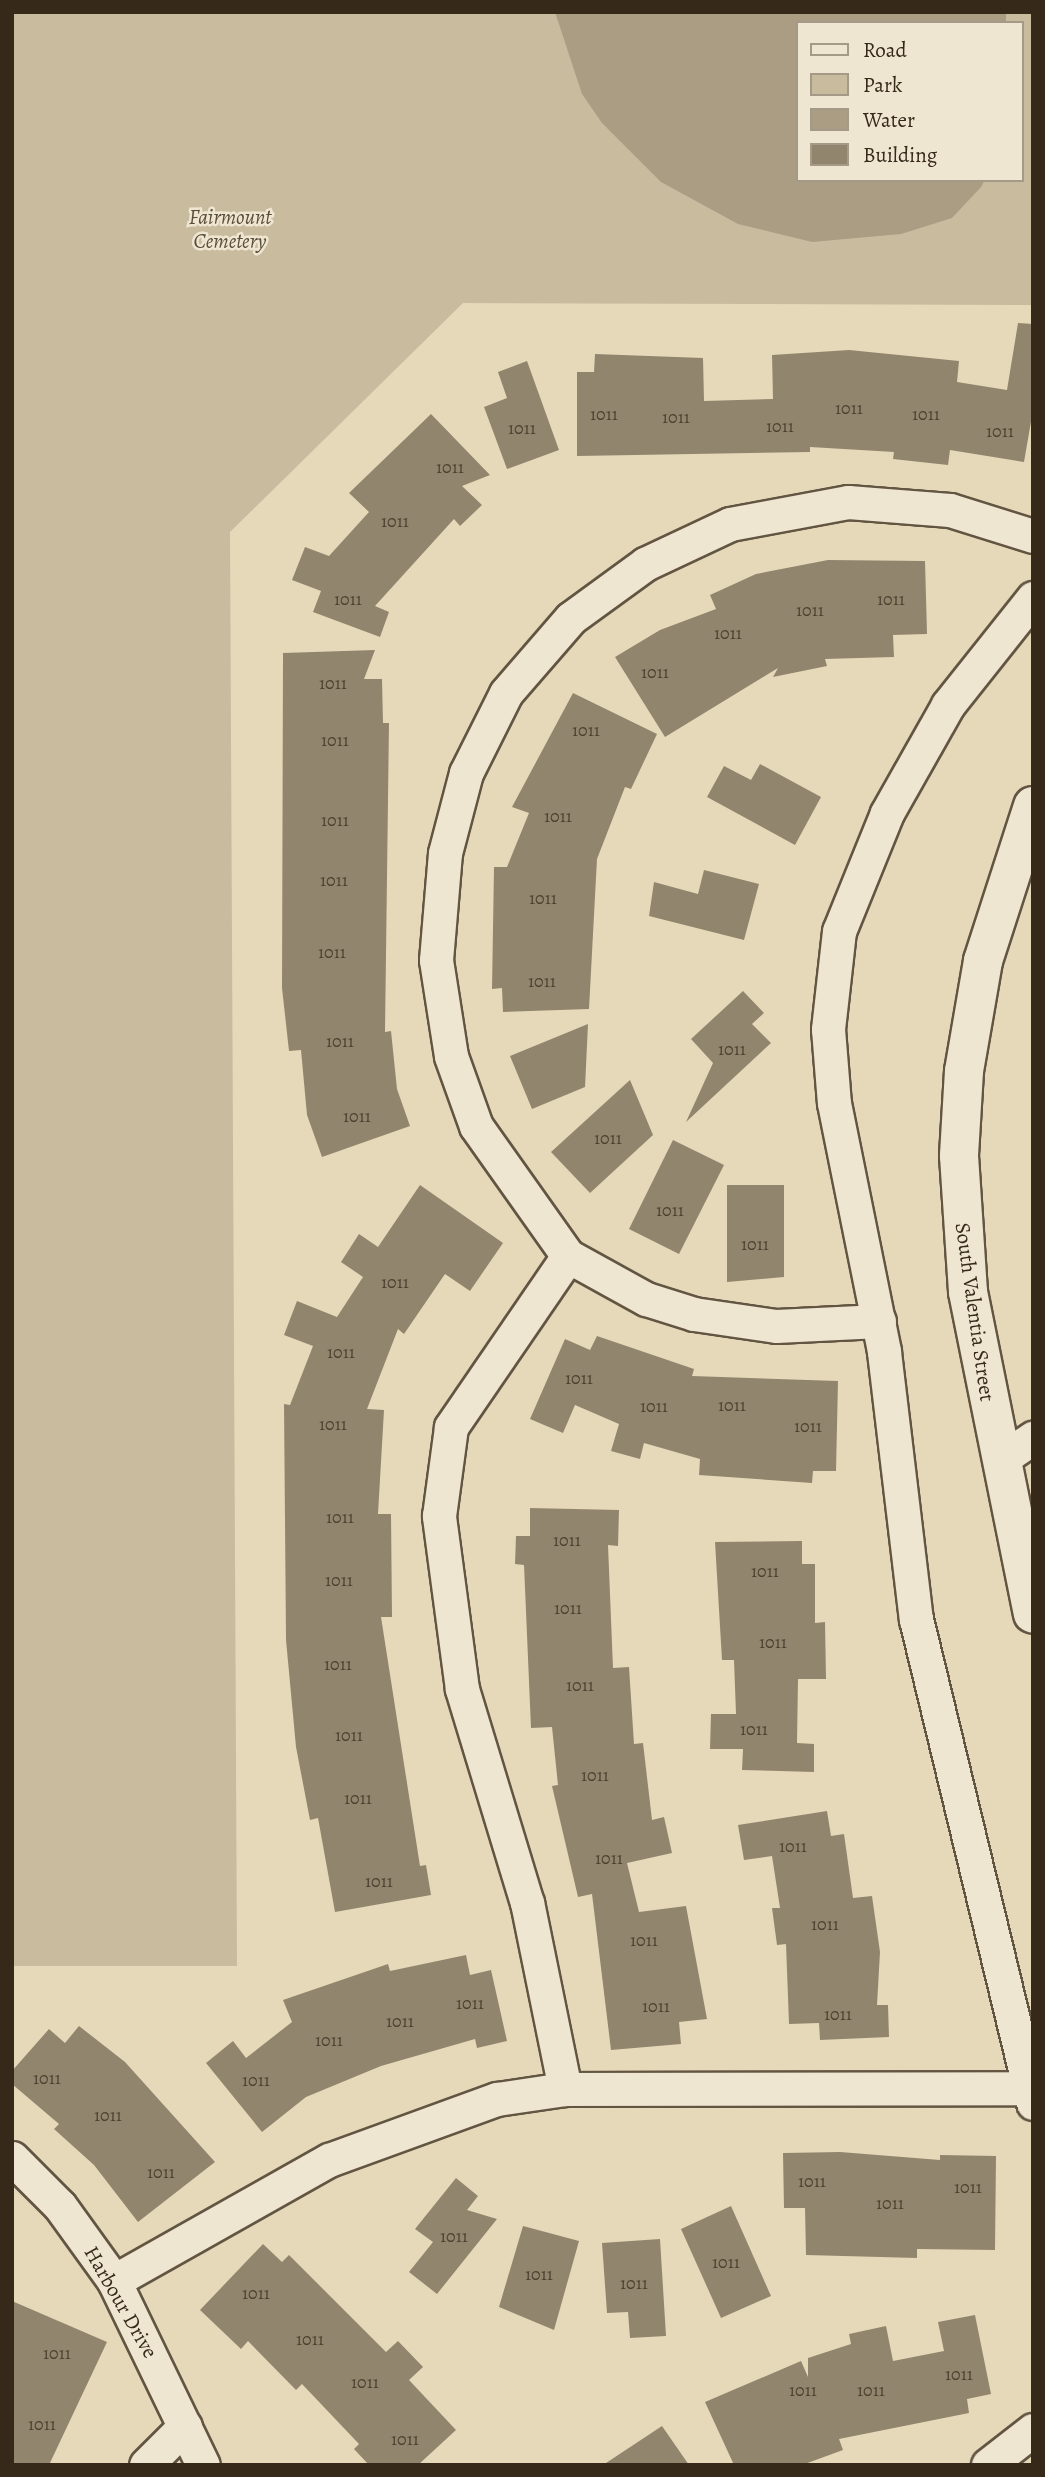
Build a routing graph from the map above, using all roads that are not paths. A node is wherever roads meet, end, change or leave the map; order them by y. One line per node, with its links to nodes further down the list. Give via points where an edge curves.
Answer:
1 (1033, 536): 4 (street, via 950,510 880,502 810,506 730,524 618,580 571,618 506,693 470,763 453,817 439,896 436,971 448,1044 477,1126)
2 (1033, 597): 5 (street, via 948,705 902,781 839,931 829,1006 830,1077)
3 (1033, 806): 7 (street, South Valentia Street, via 988,942 960,1112 963,1252)
4 (568, 1256): 5 (street, via 646,1299 694,1314 776,1326); 9 (street, via 451,1427 439,1516 460,1679 527,1903)
5 (879, 1321): 10 (street, via 916,1619)
6 (1033, 1438): 7 (street)
7 (1016, 1462): 8 (street, South Valentia Street)
8 (1033, 1613)
9 (565, 2089): 10 (street); 12 (street, via 496,2099 366,2143 269,2190)
10 (1030, 2096)
11 (12, 2158): 12 (street, Harbour Drive, via 60,2206)
12 (114, 2281): 13 (street, Harbour Drive)
13 (185, 2426): 15 (street); 16 (street, Harbour Drive)
14 (1033, 2430): 17 (street)
15 (146, 2465)
16 (203, 2465)
17 (988, 2465)

